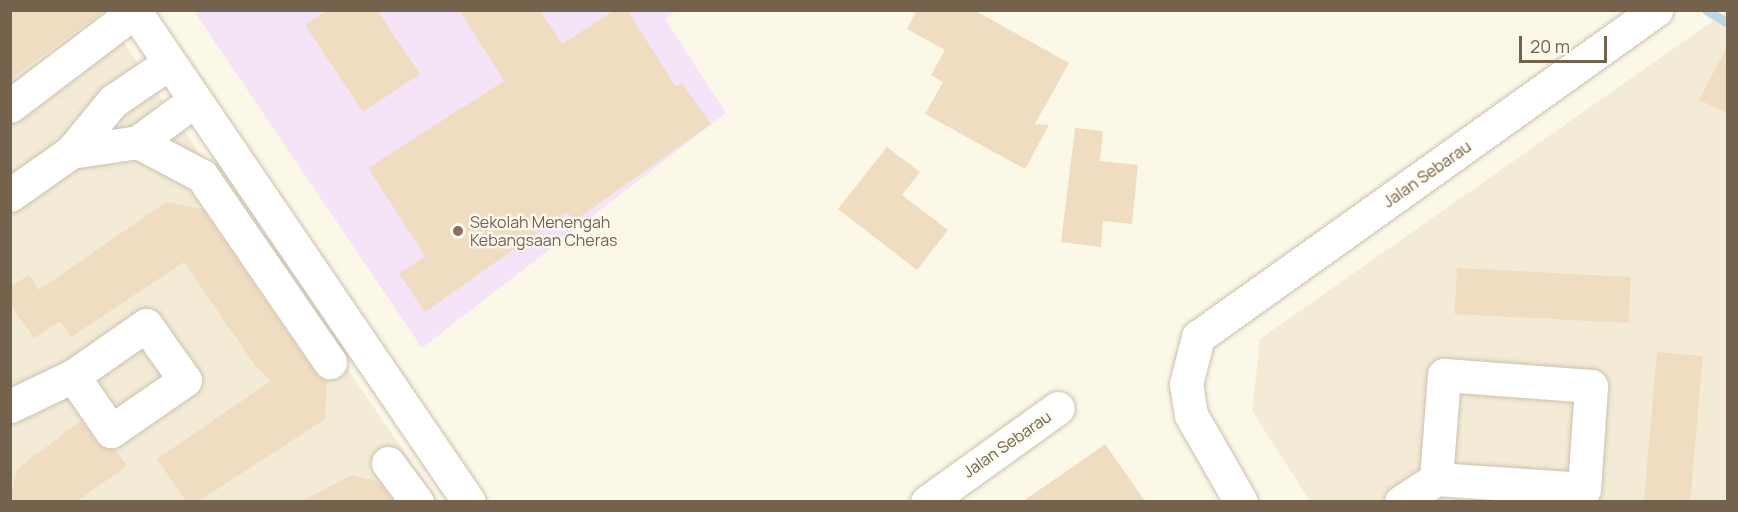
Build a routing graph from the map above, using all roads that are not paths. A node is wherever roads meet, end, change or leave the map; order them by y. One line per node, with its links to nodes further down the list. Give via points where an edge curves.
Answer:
1 (1656, 10): 18 (street, Jalan Sebarau, via 1198,337 1186,384 1191,415)
2 (134, 11): 3 (street); 5 (street)
3 (170, 63): 4 (street); 7 (street, via 113,101)
4 (195, 100): 6 (street); 16 (street)
5 (10, 106)
6 (138, 142): 7 (street); 9 (street, via 202,176)
7 (71, 152): 8 (street)
8 (10, 195)
9 (330, 362)
10 (73, 376): 11 (street)
11 (10, 406)
12 (1058, 408): 17 (street, Jalan Sebarau)
13 (388, 463): 15 (street)
14 (1436, 479): 14 (street, via 1444,375 1591,386 1584,489); 19 (street)
15 (417, 501)
16 (468, 501)
17 (927, 501)
18 (1241, 501)
19 (1401, 501)

